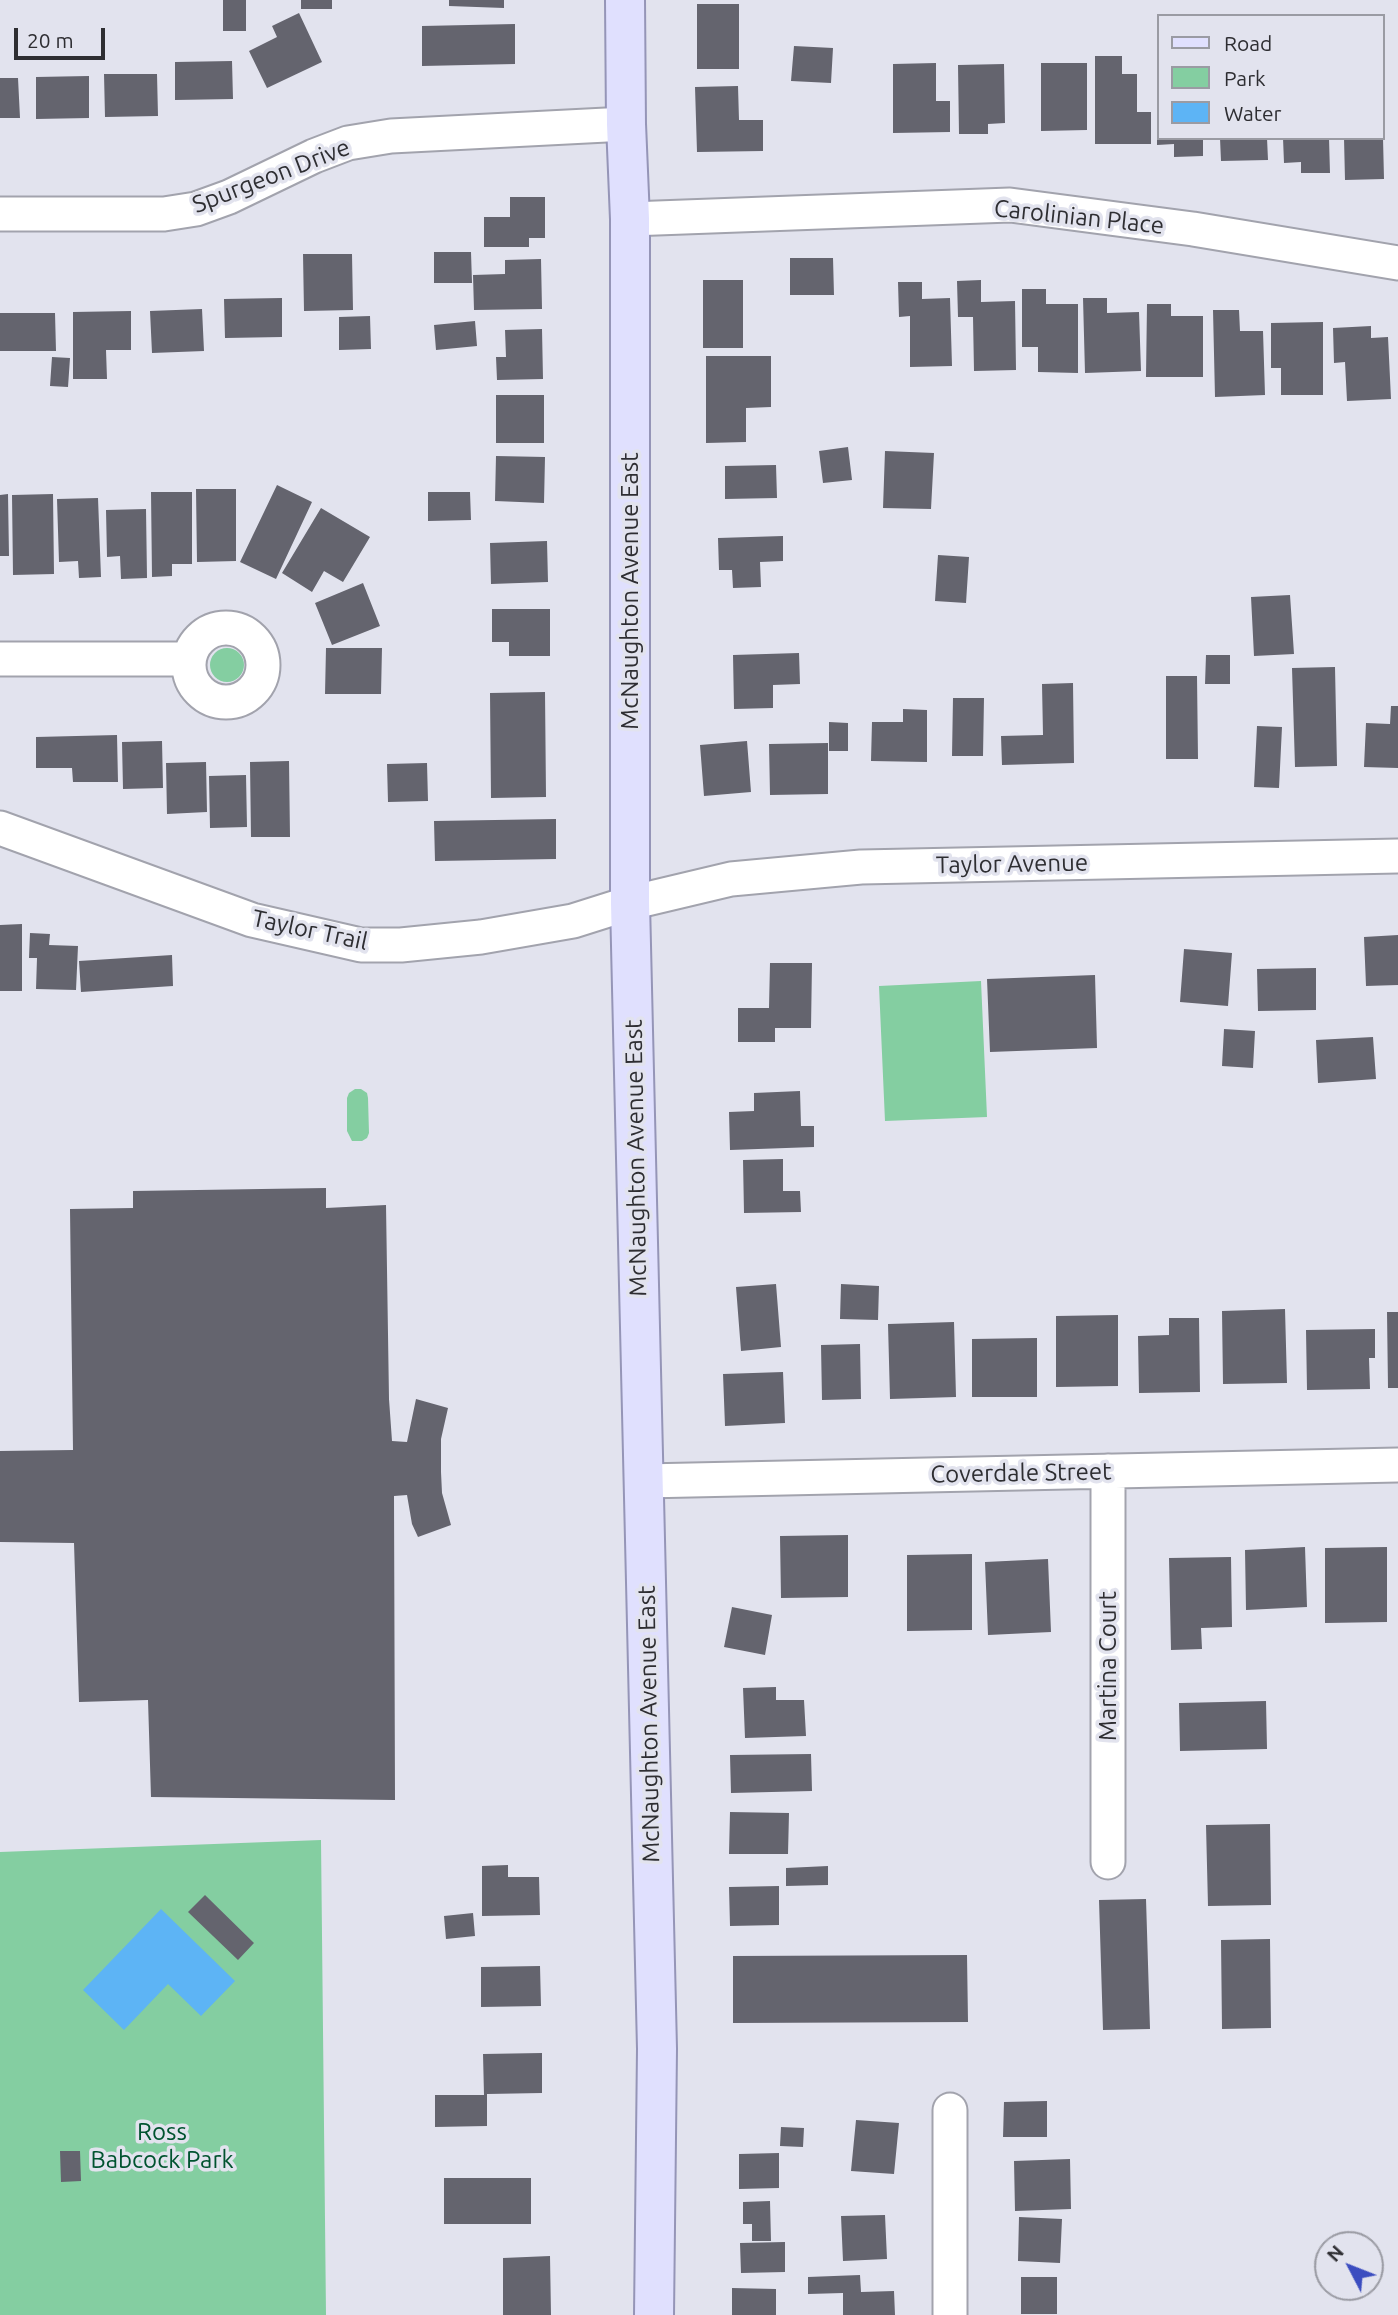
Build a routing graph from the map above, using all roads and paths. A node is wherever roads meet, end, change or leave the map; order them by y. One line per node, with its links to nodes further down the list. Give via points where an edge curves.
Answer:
1 (625, 0): 2 (main road, McNaughton Avenue East)
2 (626, 124): 3 (street, Spurgeon Drive, via 391,136 348,143 229,197 164,214); 4 (main road, McNaughton Avenue East)
3 (0, 214)
4 (630, 219): 5 (street, Carolinian Place, via 1010,205); 10 (main road, McNaughton Avenue East)
5 (1398, 263)
6 (0, 659): 7 (street)
7 (188, 659)
8 (0, 828): 10 (street, Taylor Trail, via 252,920 361,945 481,937 573,921)
9 (1398, 856): 10 (street, Taylor Avenue, via 861,867 731,879)
10 (630, 904): 13 (main road, McNaughton Avenue East)
11 (1398, 1465): 12 (street, Coverdale Street)
12 (1108, 1471): 13 (street, Coverdale Street); 14 (street, Martina Court)
13 (644, 1481): 16 (main road, McNaughton Avenue East, via 657,2049)
14 (1108, 1862)
15 (950, 2110): 17 (street)
16 (654, 2315)
17 (950, 2315)

